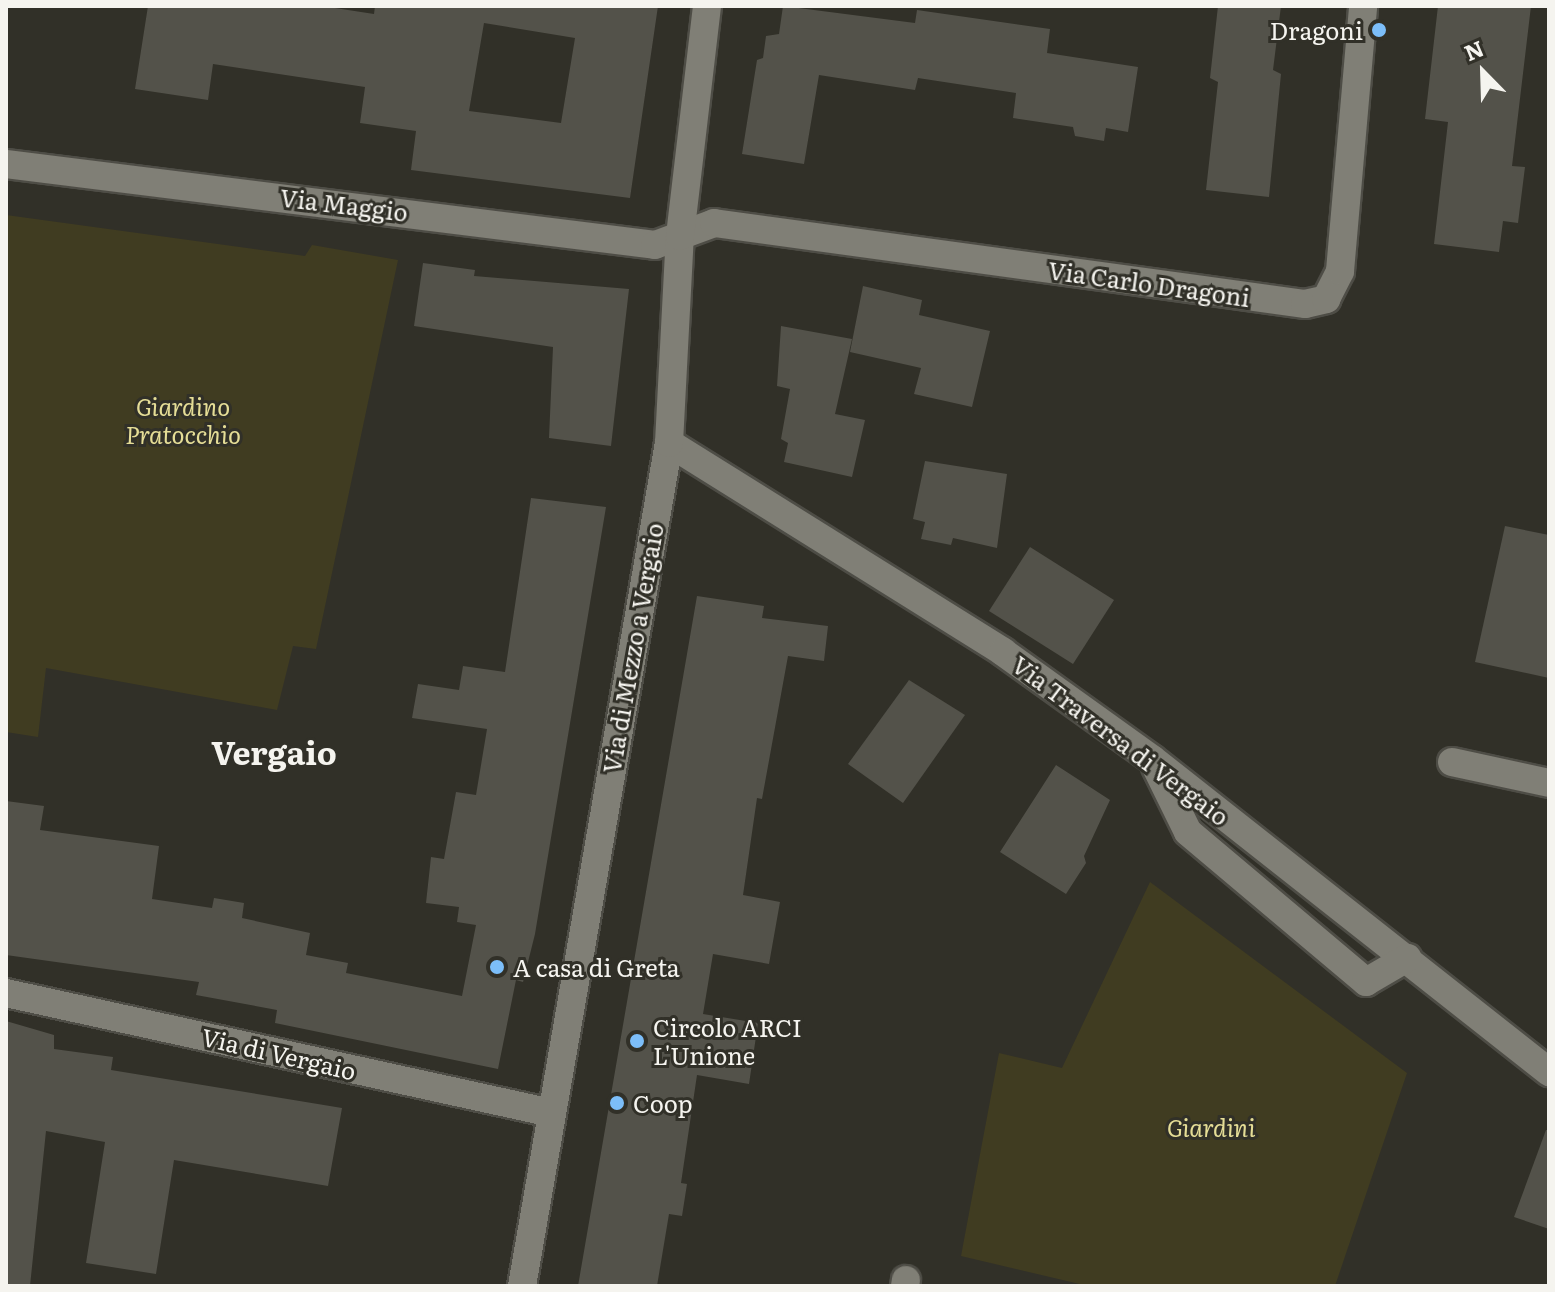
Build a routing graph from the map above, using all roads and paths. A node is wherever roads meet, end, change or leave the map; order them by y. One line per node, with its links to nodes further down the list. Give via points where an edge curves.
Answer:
1 (707, 6): 4 (street, Via di Mezzo a Vergaio)
2 (1363, 6): 4 (street, Via Carlo Dragoni, via 1340,271 1326,299 1305,304 714,223)
3 (6, 164): 4 (street, Via Maggio, via 655,245)
4 (680, 236): 5 (street, Via di Mezzo a Vergaio)
5 (669, 443): 6 (street, Via Traversa di Vergaio, via 1003,652); 12 (street, Via di Mezzo a Vergaio)
6 (1152, 759): 9 (street, Via Traversa di Vergaio); 9 (street, via 1188,832 1366,982)
7 (1452, 762): 8 (street)
8 (1549, 783)
9 (1407, 958): 11 (street, Via Traversa di Vergaio)
10 (6, 993): 12 (street, Via di Vergaio)
11 (1549, 1072)
12 (552, 1113): 13 (street, Via di Mezzo a Vergaio)
13 (522, 1286)

